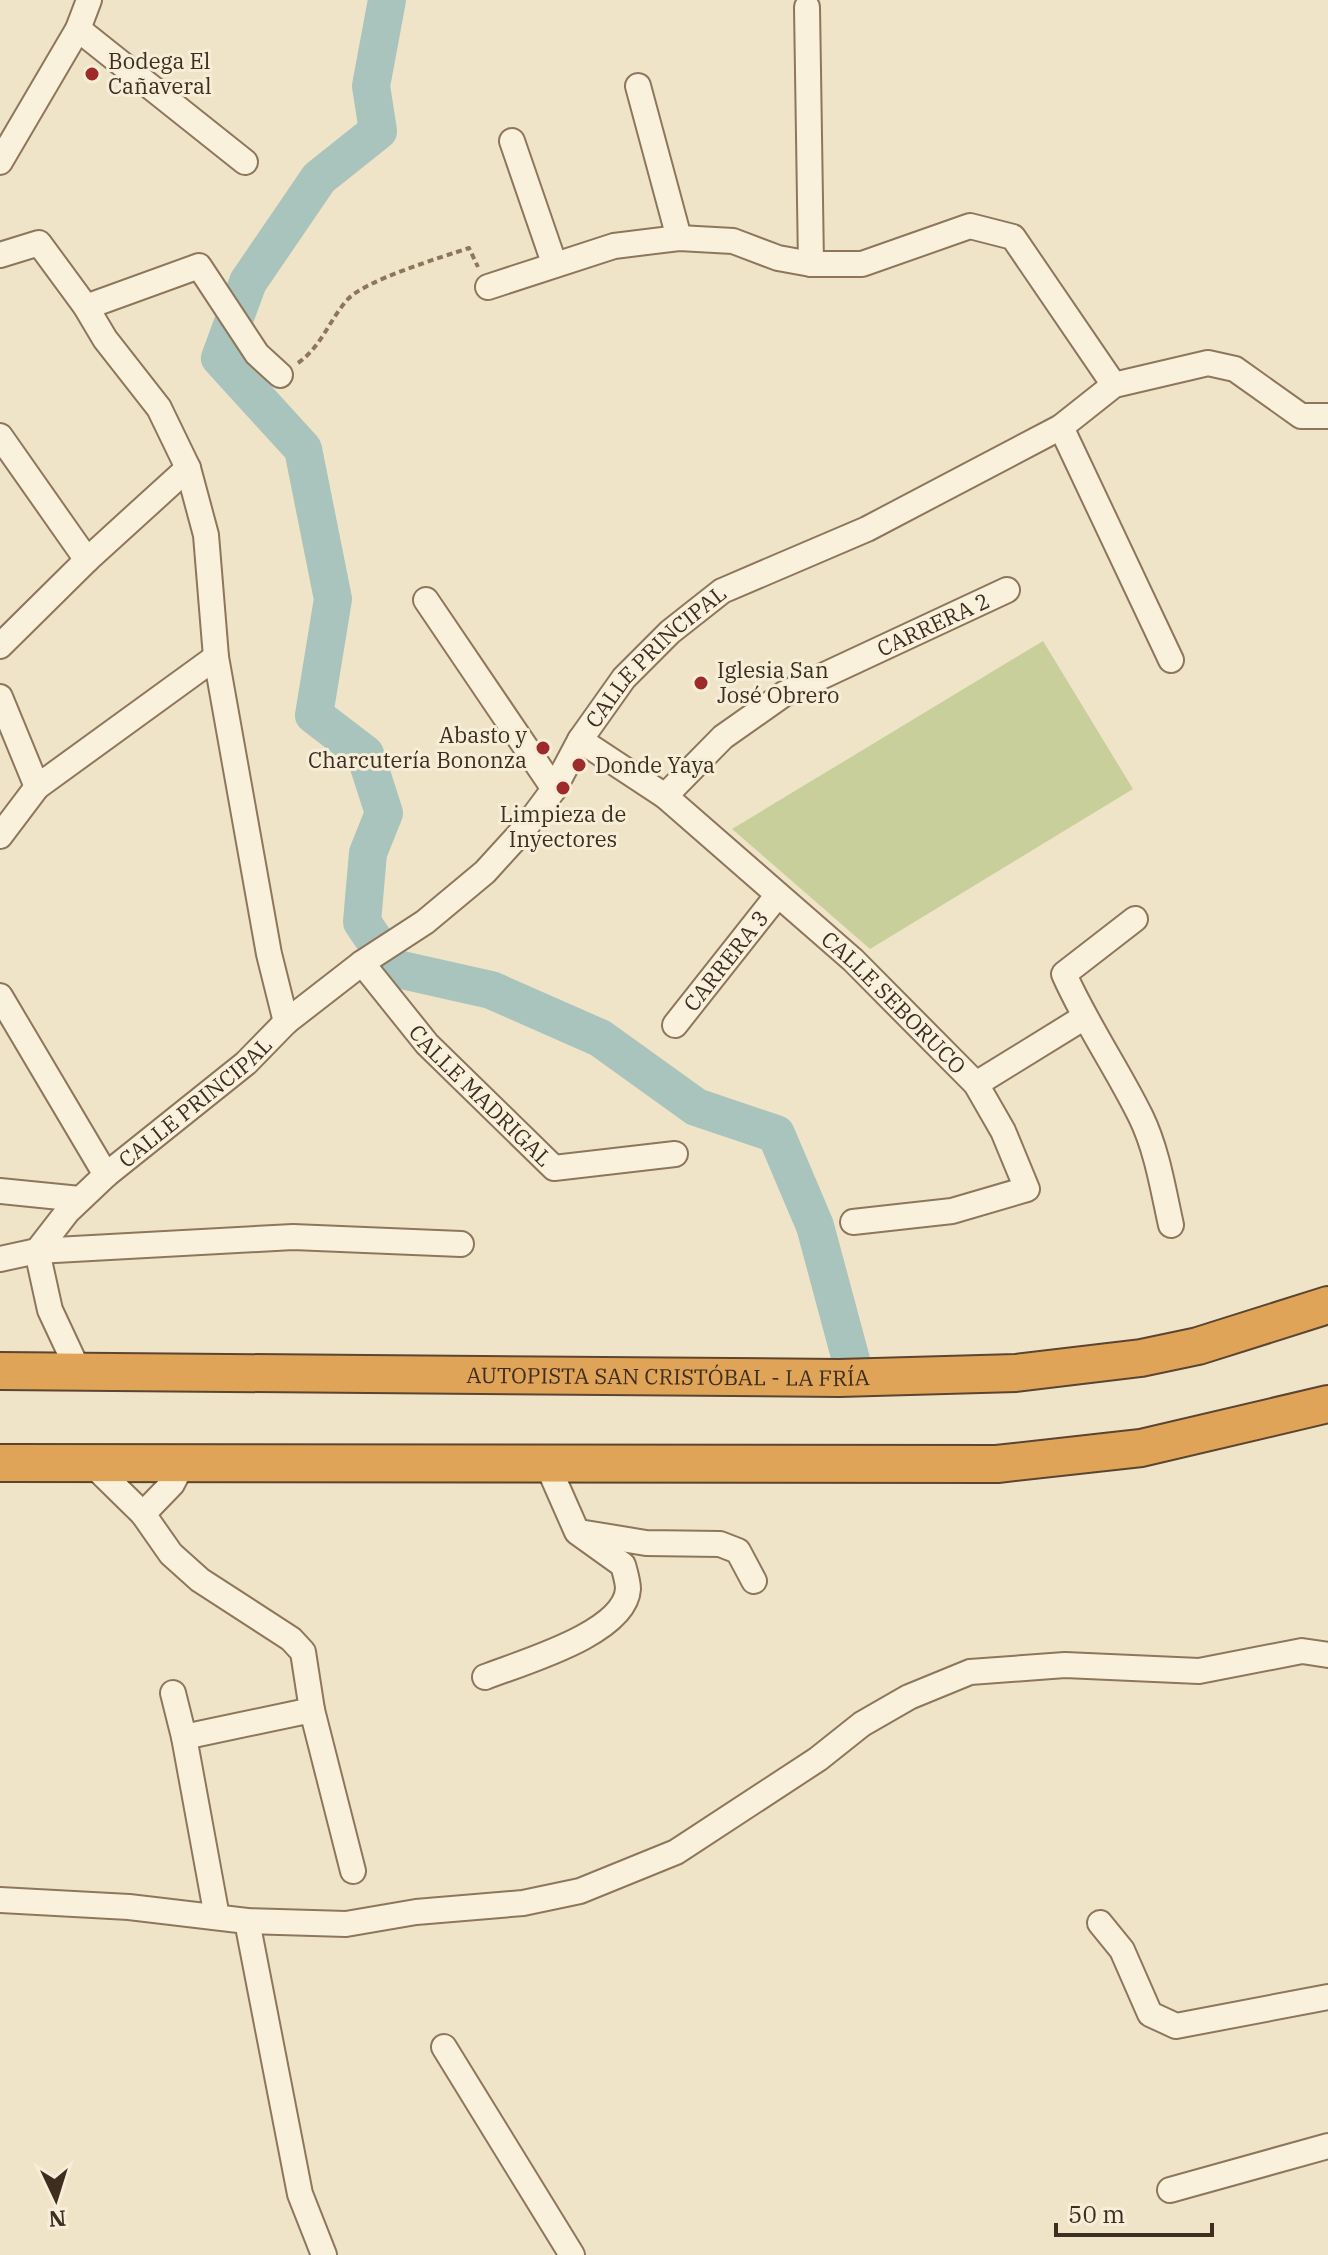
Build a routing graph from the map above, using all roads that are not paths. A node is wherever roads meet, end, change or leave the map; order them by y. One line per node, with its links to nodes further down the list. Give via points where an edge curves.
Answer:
1 (89, 0): 3 (street)
2 (807, 7): 11 (street)
3 (78, 29): 6 (street); 7 (street)
4 (638, 86): 8 (street)
5 (512, 141): 10 (street)
6 (2, 155)
7 (245, 162)
8 (679, 238): 10 (street, via 614,246); 11 (street, via 733,241)
9 (0, 255): 13 (street, via 39,243)
10 (554, 263): 12 (street)
11 (811, 264): 15 (street, via 862,264 970,226 1013,237)
12 (488, 287)
13 (86, 307): 14 (street, via 199,266 257,354); 19 (street, via 159,408)
14 (280, 375)
15 (1114, 385): 16 (street, CALLE PRINCIPAL, via 1208,363 1235,369 1301,416); 17 (street, CALLE PRINCIPAL)
16 (1328, 416)
17 (1061, 427): 25 (street); 27 (street, CALLE PRINCIPAL, via 867,529 722,591 624,678)
18 (0, 436): 20 (street)
19 (188, 468): 20 (street); 24 (street, via 206,535)
20 (87, 560): 23 (street)
21 (1007, 590): 30 (street, CARRERA 2, via 784,694 723,737)
22 (426, 600): 29 (street)
23 (0, 646)
24 (216, 657): 28 (street); 37 (street)
25 (1171, 660)
26 (0, 697): 28 (street)
27 (580, 740): 29 (street, CALLE PRINCIPAL); 30 (street, CALLE SEBORUCO)
28 (37, 787): 31 (street)
29 (554, 789): 34 (street, CALLE PRINCIPAL, via 485,872 425,922)
30 (665, 796): 32 (street, CALLE SEBORUCO)
31 (0, 836)
32 (777, 896): 38 (street, CARRERA 3); 39 (street, CALLE SEBORUCO, via 853,960)
33 (1135, 919): 36 (street, via 1064,974)
34 (362, 963): 37 (street, CALLE PRINCIPAL); 40 (street, CALLE MADRIGAL, via 427,1044 554,1168)
35 (0, 996): 41 (street)
36 (1083, 1018): 39 (street); 45 (street, via 1142,1118)
37 (286, 1022): 41 (street, CALLE PRINCIPAL, via 246,1063)
38 (675, 1025)
39 (976, 1084): 44 (street, CALLE SEBORUCO, via 1027,1189 952,1211)
40 (675, 1154)
41 (106, 1175): 43 (street, CALLE PRINCIPAL)
42 (0, 1191): 43 (street)
43 (80, 1199): 47 (street, CALLE PRINCIPAL)
44 (853, 1222)
45 (1171, 1225)
46 (461, 1244): 47 (street, via 293,1237)
47 (37, 1251): 48 (street); 51 (street, via 50,1310)
48 (0, 1259)
49 (1328, 1305): 51 (highway, AUTOPISTA SAN CRISTÓBAL - LA FRÍA, via 1198,1346 1016,1373 839,1378)
50 (0, 1371): 51 (highway, AUTOPISTA SAN CRISTÓBAL - LA FRÍA)
51 (79, 1372)
52 (1328, 1404): 56 (highway, via 1141,1448 997,1464)
53 (0, 1463): 54 (highway)
54 (91, 1463): 55 (highway); 57 (street)
55 (183, 1463): 56 (highway); 57 (street, via 172,1484)
56 (547, 1464): 58 (street)
57 (143, 1514): 63 (street, via 171,1554 200,1580 303,1652)
58 (577, 1532): 59 (street, via 646,1543 720,1544 738,1551); 61 (street, via 623,1565 628,1588 618,1612 582,1638)
59 (754, 1581)
60 (1328, 1655): 68 (street, via 1302,1651 1199,1671 1065,1665 970,1672 862,1724 676,1852 580,1891 346,1924)
61 (485, 1677)
62 (173, 1693): 64 (street)
63 (312, 1710): 64 (street); 65 (street)
64 (184, 1737): 67 (street)
65 (353, 1871)
66 (0, 1900): 67 (street)
67 (217, 1917): 68 (street)
68 (247, 1921): 74 (street, via 300,2194)
69 (1100, 1923): 70 (street, via 1122,1950 1150,2014 1176,2026)
70 (1328, 1997)
71 (444, 2047): 75 (street)
72 (1328, 2146): 73 (street)
73 (1170, 2190)
74 (324, 2255)
75 (572, 2255)

